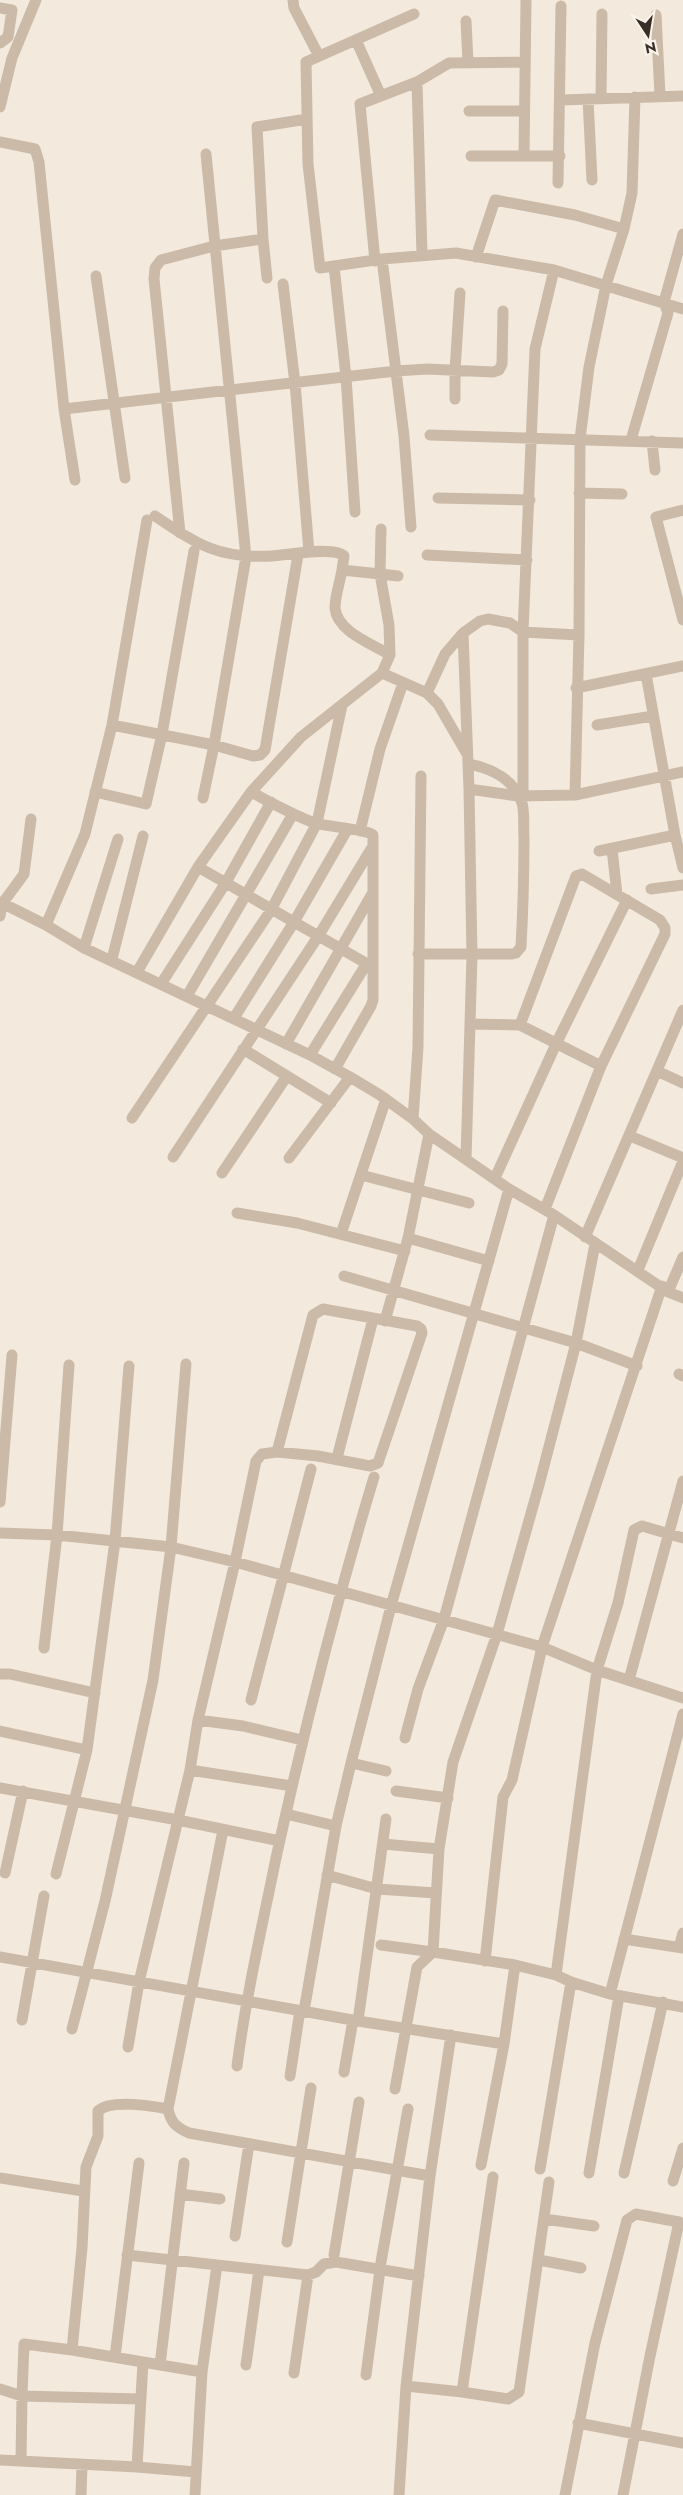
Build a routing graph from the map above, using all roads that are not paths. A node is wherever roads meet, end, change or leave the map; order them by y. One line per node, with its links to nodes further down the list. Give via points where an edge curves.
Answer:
1 (36, 0): 23 (street, via 12,58)
2 (293, 0): 12 (street)
3 (526, 0): 14 (street)
4 (561, 6): 22 (street)
5 (0, 8): 11 (street, via 12,10 8,37)
6 (414, 14): 10 (street)
7 (602, 14): 20 (street)
8 (656, 15): 17 (street)
9 (466, 21): 13 (street)
10 (356, 40): 12 (street); 16 (street)
11 (0, 43)
12 (319, 56): 26 (street, via 306,62)
13 (468, 62): 14 (street); 15 (street, via 449,63)
14 (525, 62): 24 (street)
15 (417, 82): 16 (street); 38 (street)
16 (381, 96): 40 (street, via 360,104)
17 (660, 96): 18 (street); 19 (street)
18 (683, 96)
19 (635, 97): 20 (street); 34 (street, via 633,186)
20 (602, 98): 21 (street)
21 (588, 99): 22 (street); 32 (street)
22 (561, 100): 31 (street)
23 (0, 107)
24 (524, 111): 25 (street); 30 (street)
25 (469, 112)
26 (307, 118): 36 (street, via 257,127); 41 (street, via 308,164 320,268)
27 (0, 142): 59 (street, via 35,149 39,162)
28 (206, 154): 37 (street)
29 (471, 156): 30 (street)
30 (524, 156): 31 (street)
31 (560, 156): 33 (street)
32 (592, 180)
33 (558, 183)
34 (624, 229): 39 (street, via 575,215 495,200); 46 (street)
35 (683, 234): 48 (street)
36 (263, 239): 37 (street); 44 (street)
37 (214, 246): 55 (street); 57 (street, via 161,260 155,268)
38 (422, 255): 39 (street, via 456,253); 40 (street)
39 (476, 256): 42 (street)
40 (379, 260): 41 (street); 52 (street)
41 (334, 266): 53 (street)
42 (554, 270): 46 (street); 61 (street, via 537,336)
43 (96, 276): 58 (street)
44 (267, 278)
45 (283, 284): 54 (street)
46 (606, 285): 48 (street); 62 (street, via 589,367)
47 (460, 293): 51 (street)
48 (664, 302): 49 (street); 63 (street, via 668,313)
49 (683, 309)
50 (503, 311): 51 (street, via 502,364 499,370)
51 (454, 370): 52 (street); 56 (street)
52 (396, 371): 53 (street); 75 (street)
53 (346, 377): 54 (street); 74 (street)
54 (295, 383): 55 (street); 79 (street)
55 (231, 392): 57 (street); 82 (street)
56 (455, 398)
57 (165, 399): 58 (street); 77 (street)
58 (115, 404): 59 (street); 67 (street)
59 (64, 409): 68 (street)
60 (430, 435): 61 (street)
61 (532, 437): 62 (street); 72 (street)
62 (580, 439): 63 (street); 69 (street)
63 (631, 440): 64 (street)
64 (652, 442): 65 (street); 66 (street)
65 (683, 442)
66 (655, 470)
67 (125, 478)
68 (75, 480)
69 (579, 493): 70 (street); 90 (street)
70 (622, 494)
71 (438, 498): 72 (street)
72 (530, 500): 83 (street)
73 (683, 510): 87 (street, via 656,516)
74 (355, 512)
75 (412, 526)
76 (381, 529): 85 (street)
77 (180, 533): 82 (street, via 210,549); 100 (street, via 151,518)
78 (194, 551): 102 (street)
79 (309, 552): 80 (street); 84 (street, via 342,554)
80 (298, 555): 82 (street); 103 (street, via 264,750 253,756)
81 (427, 555): 83 (street)
82 (246, 558): 103 (street)
83 (527, 560): 88 (street)
84 (342, 570): 85 (street); 91 (street, via 336,598 337,617 347,630)
85 (380, 574): 86 (street); 91 (street, via 388,610)
86 (398, 576)
87 (683, 620)
88 (523, 632): 89 (street, via 510,623 488,619 480,620); 90 (street); 112 (street)
89 (463, 633): 97 (street, via 445,654); 104 (street)
90 (579, 635): 96 (street)
91 (390, 655): 93 (street)
92 (683, 666): 94 (street)
93 (382, 673): 95 (street); 98 (street)
94 (646, 674): 96 (street); 99 (street)
95 (403, 683): 97 (street); 119 (street, via 380,748)
96 (576, 688): 111 (street)
97 (428, 693): 104 (street, via 438,704)
98 (342, 705): 110 (street, via 301,738); 117 (street)
99 (653, 716): 101 (street); 107 (street)
100 (112, 725): 102 (street); 109 (street)
101 (597, 725)
102 (162, 734): 103 (street); 109 (street, via 146,804)
103 (214, 745): 113 (street)
104 (468, 760): 108 (street); 112 (street, via 503,776)
105 (683, 772): 107 (street)
106 (421, 776): 142 (street)
107 (664, 777): 111 (street); 120 (street)
108 (470, 789): 112 (street); 143 (street)
109 (95, 792): 138 (street, via 85,834)
110 (251, 792): 114 (street); 126 (street)
111 (575, 795): 112 (street)
112 (520, 796): 143 (street, via 523,820 521,946 512,954)
113 (203, 798)
114 (271, 802): 115 (street); 128 (street)
115 (293, 814): 117 (street); 132 (street)
116 (32, 819): 134 (street, via 24,874)
117 (317, 824): 118 (street); 135 (street)
118 (347, 830): 119 (street); 137 (street)
119 (360, 831): 123 (street, via 373,834)
120 (675, 835): 124 (street); 127 (street)
121 (143, 836): 144 (street)
122 (118, 839): 140 (street)
123 (371, 849): 131 (street); 139 (street)
124 (612, 849): 125 (street); 133 (street)
125 (599, 851)
126 (198, 867): 128 (street); 146 (street)
127 (683, 868)
128 (225, 884): 132 (street); 147 (street)
129 (683, 886): 130 (street)
130 (651, 889)
131 (372, 892): 141 (street); 145 (street)
132 (245, 894): 135 (street); 148 (street)
133 (622, 897): 153 (street, via 586,875 576,876); 156 (street); 159 (street, via 660,920 665,928)
134 (1, 903): 136 (street); 138 (street)
135 (271, 910): 137 (street); 149 (street)
136 (0, 916)
137 (294, 922): 139 (street); 151 (street)
138 (46, 925): 140 (street)
139 (319, 935): 141 (street); 154 (street)
140 (84, 948): 144 (street)
141 (342, 948): 145 (street); 155 (street)
142 (418, 954): 143 (street); 168 (street, via 418,1047)
143 (472, 956): 152 (street)
144 (112, 959): 146 (street)
145 (369, 964): 158 (street); 160 (street, via 372,1006)
146 (137, 972): 147 (street)
147 (161, 984): 148 (street)
148 (188, 996): 149 (street)
149 (206, 1004): 151 (street); 167 (street)
150 (683, 1010): 161 (street)
151 (234, 1018): 154 (street)
152 (470, 1024): 153 (street); 173 (street)
153 (520, 1025): 156 (street)
154 (256, 1029): 155 (street); 157 (street)
155 (286, 1044): 158 (street)
156 (556, 1044): 159 (street); 177 (street)
157 (243, 1049): 162 (street); 171 (street)
158 (310, 1055): 160 (street)
159 (601, 1066): 181 (street)
160 (335, 1068): 163 (street)
161 (657, 1072): 164 (street); 170 (street)
162 (287, 1076): 166 (street); 175 (street)
163 (350, 1077): 165 (street); 166 (street)
164 (683, 1083)
165 (386, 1099): 168 (street); 176 (street)
166 (331, 1103): 172 (street)
167 (132, 1118)
168 (413, 1119): 169 (street)
169 (429, 1134): 173 (street); 179 (street)
170 (630, 1136): 174 (street); 185 (street)
171 (173, 1157)
172 (290, 1158)
173 (466, 1158): 177 (street)
174 (683, 1159): 189 (street)
175 (222, 1173)
176 (361, 1176): 179 (street); 183 (street)
177 (495, 1178): 178 (street)
178 (509, 1189): 181 (street); 188 (street)
179 (418, 1191): 180 (street); 184 (street)
180 (469, 1203)
181 (550, 1212): 185 (street); 197 (street)
182 (237, 1213): 183 (street)
183 (341, 1234): 186 (street)
184 (408, 1238): 186 (street); 188 (street)
185 (590, 1240): 189 (street); 198 (street)
186 (405, 1251): 192 (street)
187 (683, 1258): 191 (street)
188 (489, 1261): 194 (street)
189 (638, 1270): 191 (street)
190 (344, 1276): 192 (street)
191 (665, 1289): 193 (street); 203 (street)
192 (394, 1290): 194 (street); 196 (street)
193 (683, 1298)
194 (475, 1312): 197 (street); 219 (street)
195 (373, 1319): 196 (street); 204 (street, via 323,1309 313,1315); 205 (street)
196 (385, 1321): 205 (street, via 417,1326 422,1332 380,1461 370,1466)
197 (524, 1329): 198 (street); 220 (street)
198 (576, 1343): 203 (street); 221 (street)
199 (12, 1355): 209 (street)
200 (186, 1364): 215 (street)
201 (69, 1365): 212 (street)
202 (129, 1366): 214 (street)
203 (637, 1366): 222 (street)
204 (277, 1452): 205 (street); 216 (street, via 262,1454 256,1461)
205 (337, 1458)
206 (311, 1469): 217 (street)
207 (374, 1477): 218 (street)
208 (683, 1481): 211 (street)
209 (0, 1502)
210 (0, 1533): 212 (street)
211 (670, 1534): 213 (street); 224 (street, via 642,1526 634,1530 618,1602); 226 (street)
212 (57, 1535): 214 (street); 223 (street)
213 (683, 1538)
214 (115, 1541): 215 (street); 227 (street)
215 (171, 1547): 216 (street); 246 (street, via 153,1680)
216 (235, 1562): 217 (street); 231 (street)
217 (285, 1578): 218 (street); 229 (street)
218 (340, 1593): 219 (street); 234 (street)
219 (391, 1606): 220 (street); 237 (street)
220 (444, 1619): 221 (street); 233 (street, via 418,1689)
221 (497, 1634): 222 (street); 244 (street, via 453,1762)
222 (542, 1647): 224 (street); 267 (street, via 512,1780 503,1797)
223 (44, 1648)
224 (597, 1670): 226 (street); 271 (street)
225 (0, 1674): 227 (street)
226 (629, 1680): 228 (street)
227 (95, 1694): 235 (street)
228 (683, 1698)
229 (251, 1700)
230 (683, 1714): 236 (street)
231 (198, 1720): 234 (street, via 243,1726); 238 (street)
232 (0, 1731): 235 (street)
233 (405, 1738)
234 (302, 1740): 240 (street)
235 (87, 1750): 245 (street)
236 (678, 1757): 262 (street)
237 (351, 1764): 239 (street); 250 (street)
238 (190, 1770): 240 (street); 249 (street)
239 (386, 1771)
240 (292, 1786): 247 (street)
241 (0, 1788): 242 (street)
242 (23, 1791): 245 (street); 255 (street)
243 (396, 1791): 244 (street)
244 (448, 1798): 254 (street)
245 (75, 1801): 246 (street); 256 (street)
246 (123, 1811): 249 (street); 270 (street, via 105,1901)
247 (286, 1814): 250 (street); 252 (street)
248 (386, 1819): 253 (street)
249 (178, 1820): 251 (street); 272 (street)
250 (336, 1826): 257 (street)
251 (223, 1830): 252 (street); 274 (street)
252 (280, 1841): 276 (street)
253 (383, 1844): 254 (street); 258 (street)
254 (439, 1849): 259 (street)
255 (5, 1873)
256 (56, 1874)
257 (327, 1875): 258 (street); 279 (street)
258 (377, 1888): 259 (street); 281 (street)
259 (436, 1893): 265 (street)
260 (44, 1896): 268 (street)
261 (683, 1933): 264 (street)
262 (624, 1939): 264 (street); 275 (street)
263 (381, 1945): 265 (street)
264 (681, 1948)
265 (433, 1952): 267 (street); 282 (street, via 417,1966)
266 (0, 1957): 268 (street)
267 (485, 1961): 269 (street)
268 (32, 1962): 270 (street); 280 (street)
269 (515, 1965): 271 (street); 285 (street)
270 (85, 1972): 272 (street); 283 (street)
271 (556, 1975): 273 (street)
272 (139, 1982): 274 (street); 286 (street)
273 (570, 1982): 275 (street); 302 (street)
274 (192, 1991): 276 (street); 294 (street)
275 (615, 1995): 277 (street); 304 (street)
276 (246, 2000): 279 (street); 287 (street)
277 (663, 2002): 278 (street); 305 (street)
278 (683, 2007)
279 (302, 2011): 281 (street); 289 (street)
280 (22, 2020)
281 (356, 2020): 282 (street); 288 (street)
282 (407, 2028): 284 (street); 291 (street)
283 (72, 2029)
284 (451, 2035): 285 (street); 306 (street)
285 (504, 2044): 301 (street)
286 (128, 2047)
287 (238, 2066)
288 (344, 2072)
289 (290, 2076)
290 (311, 2088): 297 (street)
291 (395, 2089)
292 (359, 2102): 298 (street)
293 (408, 2108): 303 (street)
294 (168, 2109): 295 (street, via 176,2127 189,2133); 311 (street, via 129,2105 105,2107 98,2111 98,2136 87,2159)
295 (249, 2144): 297 (street); 317 (street)
296 (683, 2148): 309 (street)
297 (300, 2154): 298 (street); 318 (street)
298 (349, 2162): 303 (street); 320 (street)
299 (139, 2163): 319 (street)
300 (184, 2163): 312 (street)
301 (481, 2165)
302 (540, 2169)
303 (396, 2170): 306 (street); 324 (street)
304 (589, 2173)
305 (624, 2173)
306 (430, 2176): 328 (street)
307 (493, 2177): 339 (street)
308 (0, 2178): 311 (street)
309 (673, 2181)
310 (549, 2182): 314 (street)
311 (83, 2191): 329 (street, via 82,2248)
312 (180, 2194): 313 (street); 321 (street)
313 (220, 2199)
314 (544, 2219): 316 (street); 322 (street)
315 (681, 2223): 342 (street, via 636,2214 627,2220); 343 (street)
316 (594, 2226)
317 (234, 2236)
318 (287, 2242)
319 (127, 2255): 321 (street); 330 (street)
320 (334, 2255)
321 (172, 2260): 323 (street); 332 (street)
322 (539, 2260): 325 (street); 339 (street, via 519,2392 508,2399)
323 (217, 2265): 326 (street); 334 (street)
324 (380, 2266): 327 (street, via 330,2262); 328 (street); 336 (street)
325 (581, 2268)
326 (259, 2270): 327 (street); 333 (street)
327 (308, 2275): 335 (street)
328 (419, 2276): 337 (street)
329 (72, 2350): 330 (street); 340 (street, via 24,2344)
330 (115, 2357): 331 (street)
331 (143, 2362): 332 (street); 341 (street)
332 (160, 2365): 334 (street)
333 (246, 2366)
334 (202, 2372): 349 (street)
335 (294, 2373)
336 (366, 2375)
337 (406, 2386): 339 (street); 352 (street)
338 (0, 2389): 340 (street)
339 (462, 2392)
340 (22, 2396): 341 (street); 346 (street)
341 (141, 2399): 348 (street)
342 (578, 2423): 343 (street); 353 (street)
343 (635, 2435): 344 (street); 354 (street)
344 (683, 2443)
345 (0, 2460): 346 (street)
346 (21, 2461): 347 (street)
347 (82, 2464): 348 (street); 350 (street)
348 (137, 2467): 349 (street)
349 (196, 2472): 351 (street)
350 (81, 2495)
351 (195, 2495)
352 (399, 2495)
353 (565, 2495)
354 (623, 2495)

